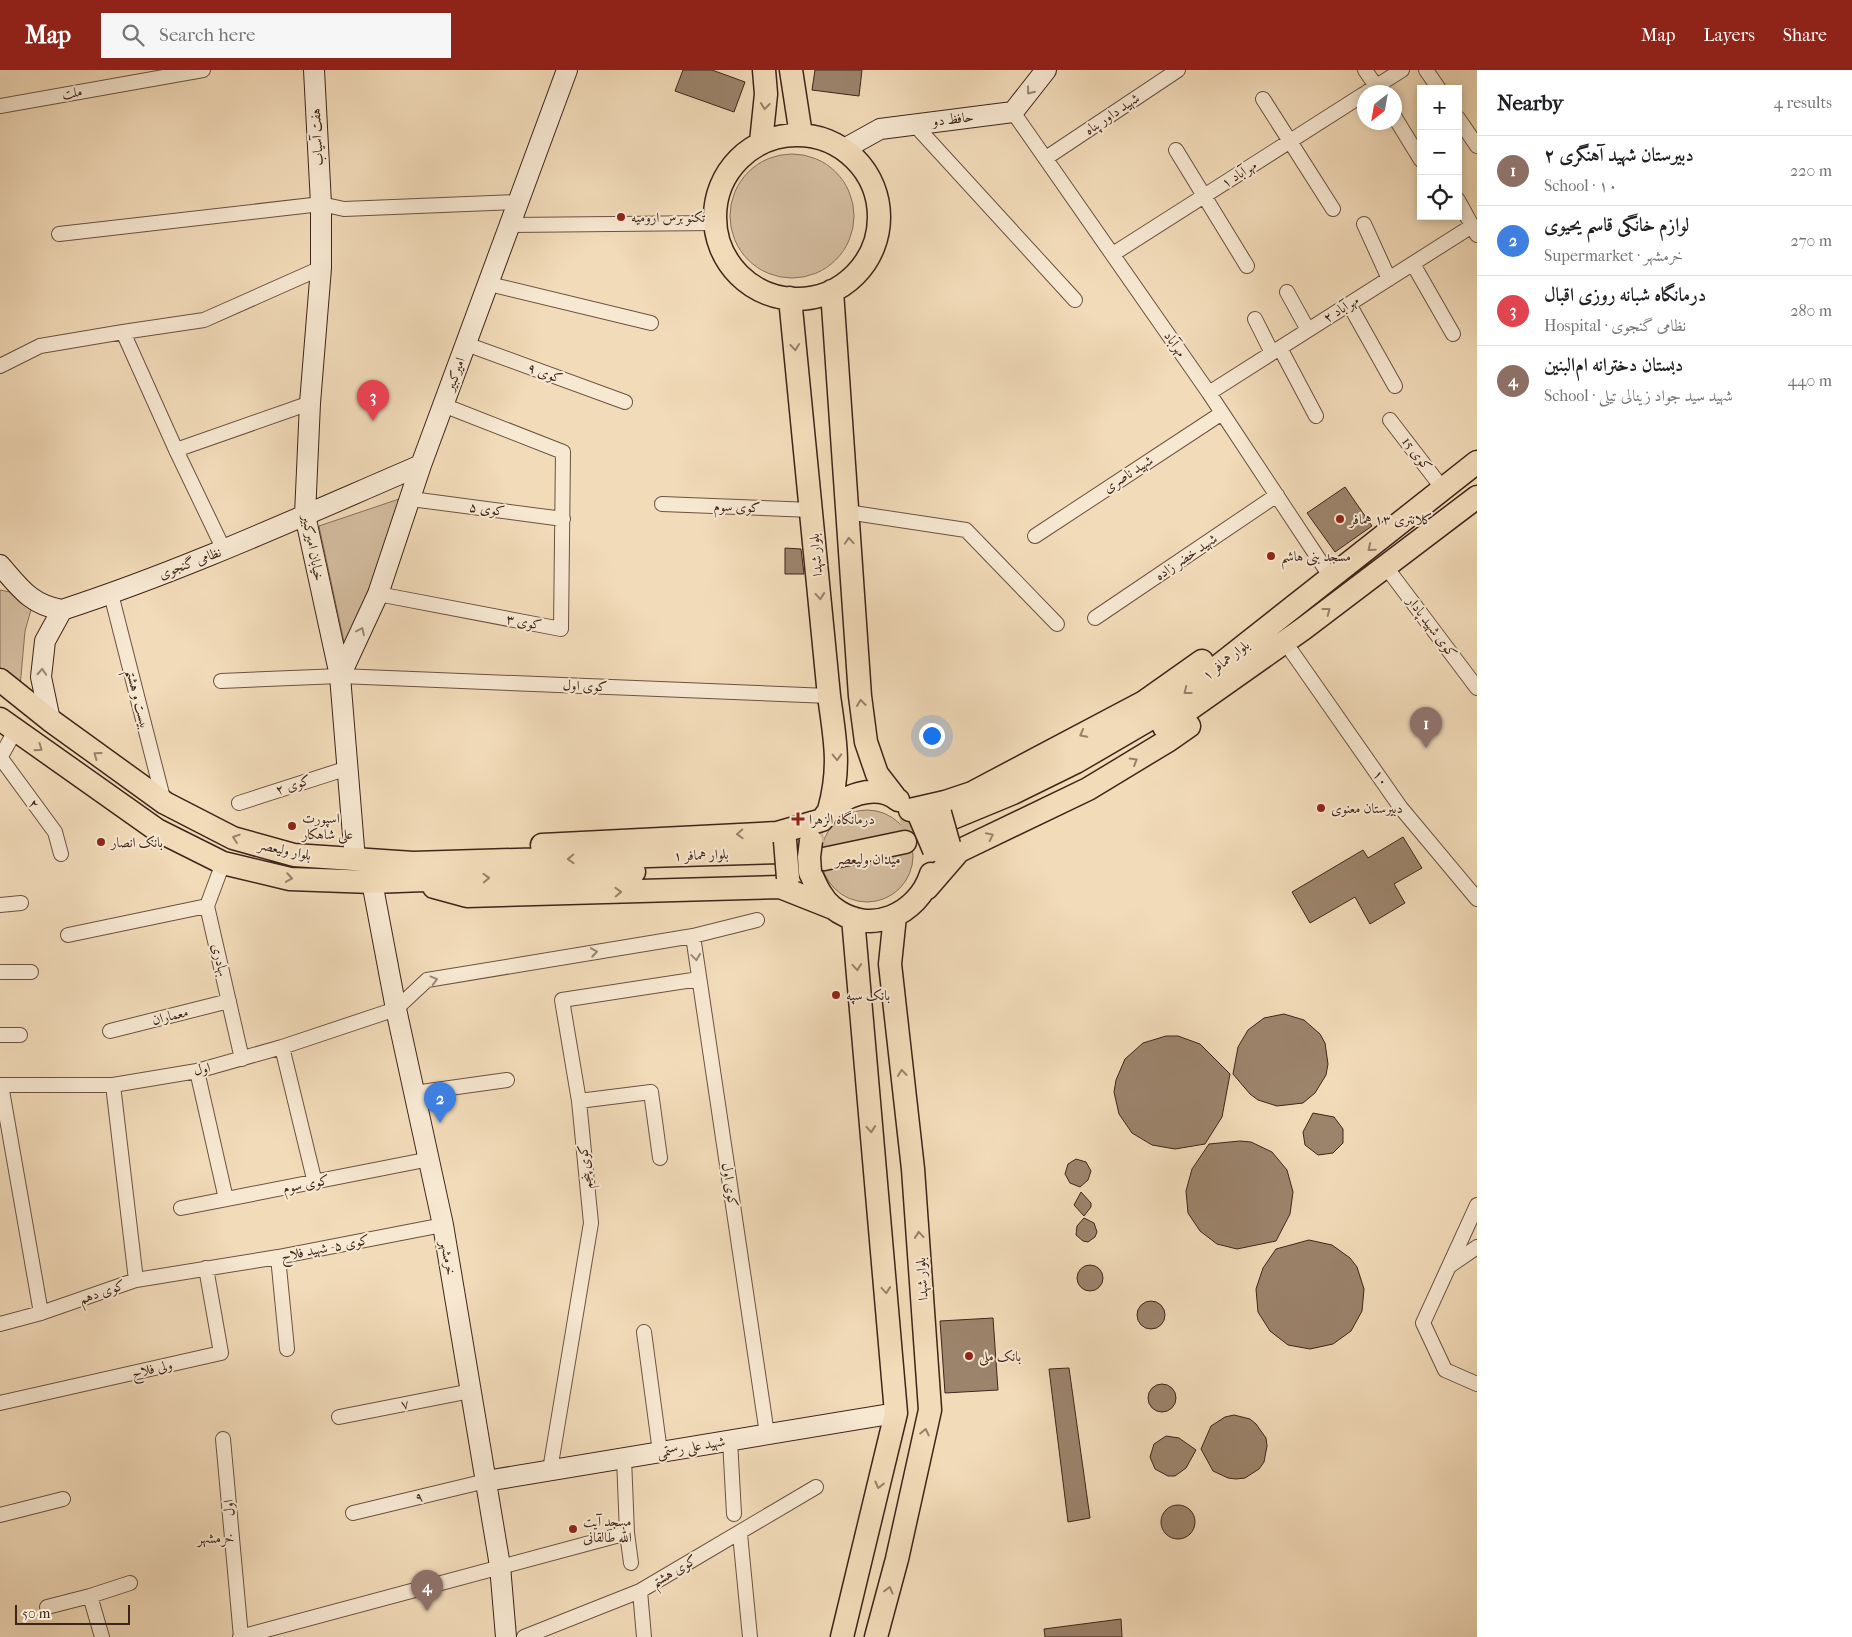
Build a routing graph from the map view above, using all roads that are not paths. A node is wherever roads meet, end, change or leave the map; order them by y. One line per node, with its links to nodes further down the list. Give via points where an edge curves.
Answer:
1 (203, 70): 16 (street, ملت)
2 (314, 70): 31 (street, هفت آسیاب)
3 (567, 70): 30 (street, امیرکبیر)
4 (764, 70): 23 (main road, one-way to 23, via 766,94)
5 (791, 70): 21 (main road)
6 (1046, 70): 17 (street, one-way to 17)
7 (1178, 70): 28 (street, شهید داور پناه)
8 (1364, 70): 11 (street)
9 (1402, 70): 12 (street, مهرآباد ۱)
10 (1426, 70): 13 (street)
11 (1370, 85)
12 (1381, 85)
13 (1436, 85)
14 (1263, 99): 22 (street)
15 (1357, 100): 22 (street, مهرآباد ۱)
16 (0, 106)
17 (1013, 112): 18 (street, حافظ دو); 28 (street, مهرآباد)
18 (914, 124): 25 (street, حافظ دو, via 880,129); 48 (street)
19 (1462, 124): 24 (street)
20 (1402, 129): 27 (street)
21 (801, 135): 23 (main road); 25 (main road, via 824,139)
22 (1290, 141): 29 (street, مهرآباد ۱); 33 (street)
23 (761, 142): 34 (main road, via 743,154 729,170 719,189)
24 (1477, 146)
25 (844, 149): 45 (main road, via 860,164 871,182 878,202 879,224 874,245 864,264 850,280)
26 (1176, 150): 29 (street)
27 (1417, 153)
28 (1046, 158): 39 (street, مهرآباد)
29 (1205, 196): 39 (street, مهرآباد ۱); 41 (street)
30 (519, 202): 31 (street, via 344,208); 36 (street, امیرکبیر)
31 (320, 204): 38 (street); 42 (street, خیابان امیرکبیر)
32 (1462, 207): 37 (street)
33 (1333, 209)
34 (715, 223): 36 (street); 47 (main road, via 723,252 734,270 769,294)
35 (1364, 224): 43 (street)
36 (510, 226): 44 (street, امیرکبیر)
37 (1475, 231): 40 (street, مهرآباد ۲)
38 (59, 234)
39 (1113, 254): 59 (street, مهرآباد)
40 (1413, 264): 43 (street, مهرآباد ۲); 54 (street)
41 (1247, 266)
42 (321, 268): 53 (street, via 204,320); 61 (street, خیابان امیرکبیر)
43 (1389, 279): 49 (street, مهرآباد ۲)
44 (488, 284): 51 (street); 55 (street, امیرکبیر)
45 (832, 291): 47 (main road); 75 (main road)
46 (1287, 292): 52 (street)
47 (790, 298): 74 (main road, بلوار شهدا, one-way to 74)
48 (1075, 300)
49 (1349, 304): 52 (street, مهرآباد ۲); 58 (street)
50 (1254, 319): 56 (street)
51 (651, 322)
52 (1308, 330): 56 (street, مهرآباد ۲)
53 (123, 332): 57 (street, via 40,346); 66 (street)
54 (1453, 334)
55 (466, 344): 60 (street, کوی ۹); 62 (street, امیرکبیر)
56 (1276, 351): 59 (street, مهرآباد ۲); 64 (street)
57 (0, 366)
58 (1396, 386)
59 (1209, 393): 63 (street, مهرآباد)
60 (625, 402)
61 (310, 404): 66 (street); 76 (street, خیابان امیرکبیر)
62 (444, 405): 68 (street, امیرکبیر); 77 (street, via 563,452)
63 (1222, 412): 70 (street, مهرآباد); 78 (street, شهید ناصری)
64 (1316, 416)
65 (1390, 420): 69 (street, کوی 15)
66 (176, 450): 79 (street)
67 (1477, 462): 69 (main road, بلوار همافر ۱)
68 (421, 466): 71 (street, امیرکبیر); 76 (street, نظامی گنجوی)
69 (1443, 489): 82 (main road, بلوار همافر ۱, one-way to 82)
70 (1277, 495): 82 (street, مهرآباد); 86 (street, شهید خضر زاده)
71 (411, 499): 77 (street, کوی ۵); 84 (street, امیرکبیر)
72 (662, 504): 74 (street, کوی سوم)
73 (1475, 504): 81 (main road, بلوار همافر ۱)
74 (812, 510): 94 (main road, بلوار شهدا, one-way to 94)
75 (847, 512): 87 (street, via 966,530); 102 (main road, one-way to 75, via 877,774 866,742)
76 (305, 515): 79 (street, نظامی گنجوی); 90 (street, خیابان امیرکبیر)
77 (563, 519): 84 (street, کوی ۳, via 561,629)
78 (1034, 536)
79 (224, 550): 83 (street, نظامی گنجوی)
80 (0, 565): 85 (street, via 23,592 44,607)
81 (1386, 567): 88 (main road, بلوار همافر ۱, one-way to 81); 93 (street, کوی شهید پادار)
82 (1332, 579): 102 (main road, بلوار همافر ۱, one-way to 102, via 1155,716 1076,762 1013,792)
83 (111, 594): 85 (street, نظامی گنجوی); 99 (street, بیست و هشتم)
84 (378, 594): 90 (street, امیرکبیر, one-way to 84)
85 (62, 610): 95 (street, one-way to 85, via 41,677 45,641)
86 (1095, 618)
87 (1058, 624)
88 (1303, 629): 89 (main road); 102 (main road, بلوار همافر ۱, via 1164,727 1082,772 1017,803)
89 (1292, 652): 102 (main road, one-way to 89, via 1088,788 1169,740); 111 (street, ۱۰, via 1402,808)
90 (340, 676): 92 (street, کوی اول); 94 (street, کوی اول); 98 (street, خیابان امیرکبیر)
91 (0, 680): 95 (main road, بلوار ولیعصر)
92 (221, 681)
93 (1477, 688)
94 (829, 696): 101 (main road, بلوار شهدا, one-way to 101, via 838,758 835,788)
95 (50, 720): 99 (main road, بلوار ولیعصر, one-way to 95)
96 (8, 725): 97 (street); 107 (main road, بلوار ولیعصر, one-way to 107, via 157,830)
97 (0, 758): 103 (street, ۲, via 55,832)
98 (348, 768): 100 (street, کوی ۲); 106 (street, خیابان امیرکبیر)
99 (165, 803): 106 (main road, بلوار ولیعصر, one-way to 99, via 294,855 233,838)
100 (239, 803)
101 (825, 815): 102 (main road, via 857,794 870,791); 104 (main road); 105 (main road)
102 (930, 825): 104 (main road, بلوار همافر ۱); 116 (main road, via 933,867 926,888 913,905)
103 (61, 854)
104 (818, 854): 115 (main road, via 820,894)
105 (783, 859): 108 (main road, بلوار همافر ۱); 109 (main road, one-way to 109, via 466,849); 109 (main road, one-way to 105, via 467,896); 115 (main road)
106 (355, 860): 109 (main road, بلوار ولیعصر)
107 (223, 863): 110 (main road, بلوار ولیعصر, one-way to 110, via 290,879); 114 (street)
108 (620, 865): 109 (main road, بلوار ولیعصر)
109 (413, 872): 110 (main road, بلوار ولیعصر)
110 (372, 882): 124 (street, خرمشهر)
111 (1477, 899)
112 (21, 903): 113 (street)
113 (0, 905)
114 (207, 906): 118 (street); 123 (street, بهادری)
115 (843, 913): 116 (main road, via 874,921); 155 (main road, one-way to 155)
116 (895, 916): 172 (main road, بلوار شهدا, one-way to 116, via 930,1410 914,1178 890,964)
117 (757, 920): 119 (street)
118 (68, 935)
119 (693, 936): 122 (street, کوی اول, one-way to 122); 124 (street, one-way to 119, via 427,980)
120 (0, 972): 121 (street)
121 (31, 972)
122 (699, 979): 135 (street, کوی پنجم, via 562,1000); 157 (street, کوی اول)
123 (230, 1001): 125 (street, معماران); 129 (street, بهادری)
124 (396, 1009): 128 (street, اول); 134 (street, خرمشهر)
125 (110, 1032)
126 (20, 1035): 127 (street)
127 (0, 1036)
128 (282, 1047): 129 (street, اول); 138 (street)
129 (242, 1059): 130 (street, اول)
130 (196, 1071): 133 (street, اول); 139 (street)
131 (507, 1080): 134 (street)
132 (1, 1085): 133 (street, اول); 148 (street)
133 (113, 1085): 147 (street)
134 (414, 1093): 137 (street, خرمشهر)
135 (579, 1101): 136 (street, via 651,1092); 162 (street, کوی پنجم, via 591,1223)
136 (660, 1158)
137 (430, 1159): 138 (street, کوی سوم); 142 (street, خرمشهر)
138 (315, 1183): 139 (street, کوی سوم)
139 (226, 1199): 141 (street, کوی سوم)
140 (1477, 1205): 145 (street)
141 (182, 1208)
142 (443, 1225): 144 (street, کوی ۵- شهید فلاح); 153 (street, خرمشهر)
143 (1477, 1247): 145 (street)
144 (278, 1257): 146 (street, کوی ۵- شهید فلاح); 151 (street)
145 (1450, 1265): 152 (street, via 1423,1323 1445,1370)
146 (206, 1268): 147 (street, کوی دهم); 154 (street, ولی فلاح, via 221,1353)
147 (136, 1280): 148 (street, کوی دهم)
148 (41, 1313): 149 (street, کوی دهم)
149 (0, 1324)
150 (644, 1332): 160 (street)
151 (287, 1349)
152 (1477, 1384)
153 (471, 1391): 156 (street, ۷); 163 (street, خرمشهر)
154 (0, 1403)
155 (896, 1413): 157 (street, شهید علی رستمی); 171 (main road, one-way to 171)
156 (339, 1417)
157 (767, 1434): 159 (street, شهید علی رستمی)
158 (223, 1439): 180 (street, اول)
159 (730, 1440): 160 (street, شهید علی رستمی); 167 (street)
160 (660, 1452): 161 (street, شهید علی رستمی)
161 (624, 1458): 162 (street, شهید علی رستمی); 169 (street)
162 (550, 1470): 163 (street, شهید علی رستمی)
163 (486, 1481): 166 (street, ۹); 174 (street, خرمشهر)
164 (816, 1487): 170 (street, کوی هشتم)
165 (63, 1499): 168 (street)
166 (353, 1512)
167 (734, 1514)
168 (0, 1515)
169 (627, 1533): 173 (street); 174 (street)
170 (740, 1534): 176 (street, کوی هشتم); 184 (street)
171 (862, 1554): 172 (main road); 185 (main road)
172 (897, 1559): 186 (main road, بلوار شهدا, one-way to 172)
173 (631, 1563)
174 (500, 1566): 180 (street); 181 (street, خرمشهر)
175 (130, 1583): 177 (street)
176 (640, 1591): 182 (street, کوی هشتم); 183 (street)
177 (90, 1596): 178 (street); 179 (street)
178 (48, 1607)
179 (102, 1637)
180 (240, 1637)
181 (506, 1637)
182 (524, 1637)
183 (644, 1637)
184 (750, 1637)
185 (842, 1637)
186 (876, 1637)

